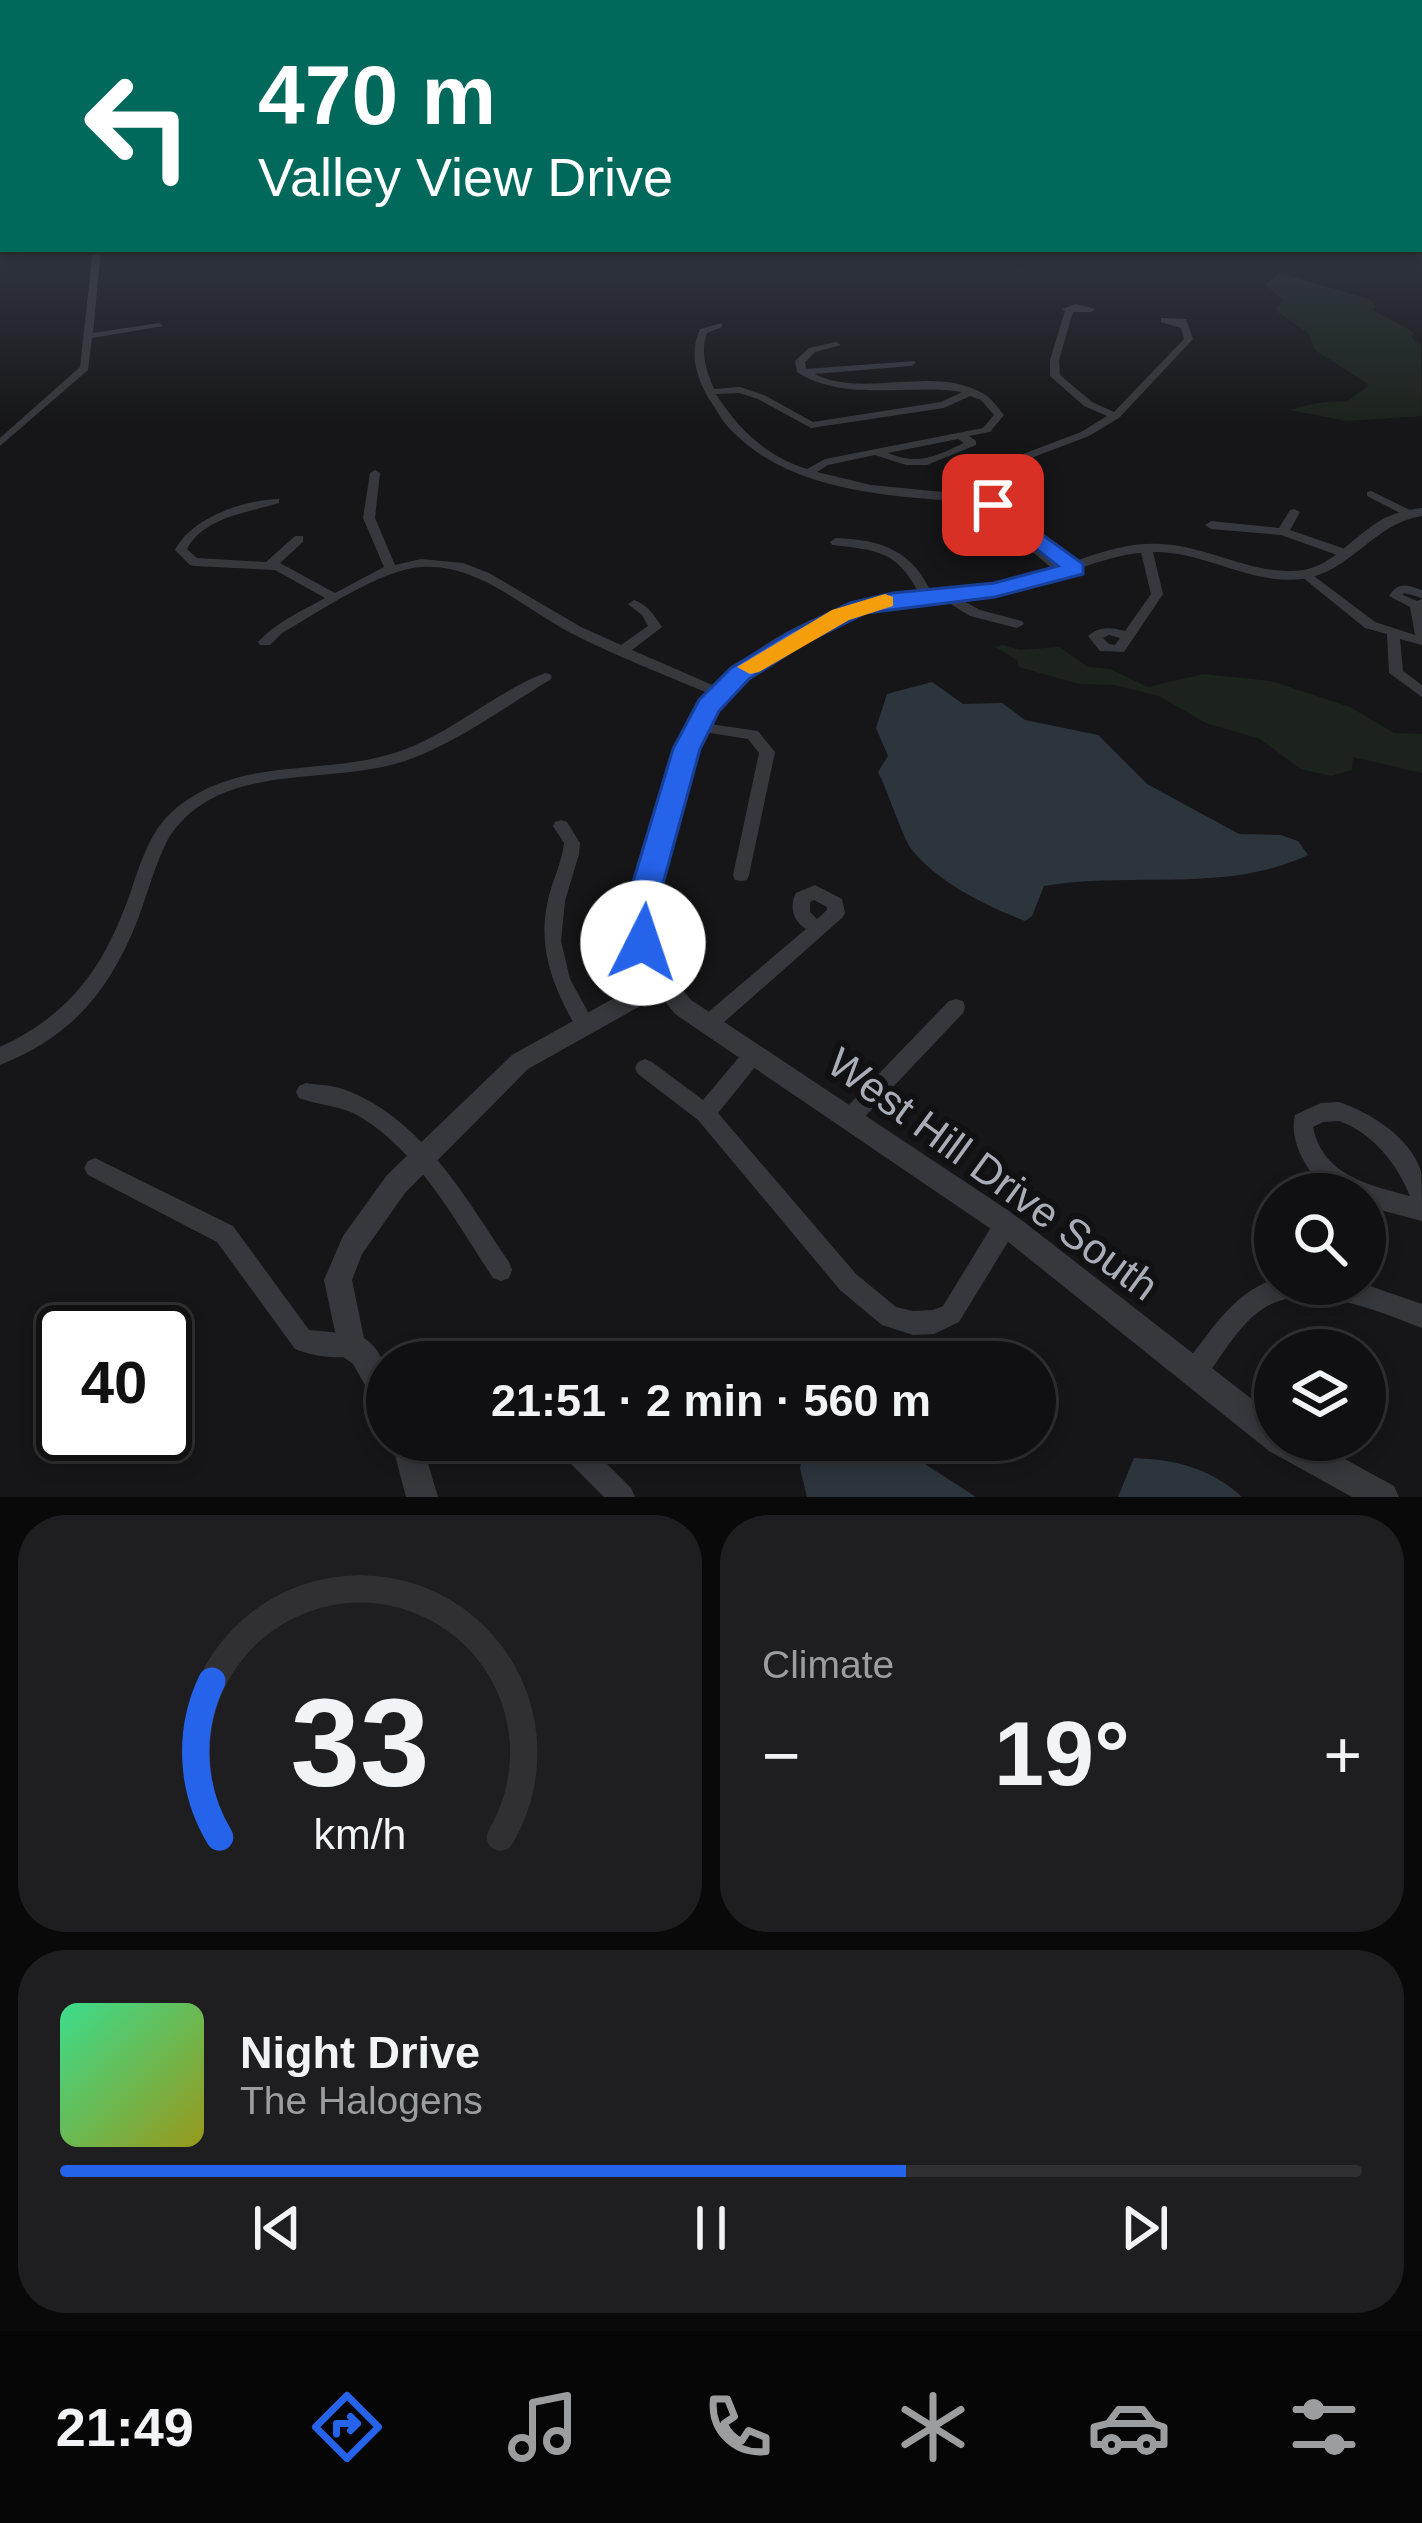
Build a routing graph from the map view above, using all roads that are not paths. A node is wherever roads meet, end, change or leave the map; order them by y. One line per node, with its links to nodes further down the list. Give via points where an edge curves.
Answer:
1 (95, 284): 6 (street)
2 (1066, 310): 12 (street, via 1055,376)
3 (719, 325): 10 (street, via 704,331 697,356)
4 (159, 326): 6 (street)
5 (1186, 327): 12 (street, via 1190,339)
6 (91, 336): 15 (street, via 79,375)
7 (836, 345): 9 (street, via 807,352)
8 (911, 363): 9 (street)
9 (802, 372): 11 (street, via 837,386)
10 (710, 392): 11 (street, via 746,392 811,425 944,405); 17 (street, via 740,436)
11 (970, 392): 14 (street, via 998,416)
12 (1115, 416): 20 (street, via 1006,464)
13 (987, 437): 14 (street)
14 (966, 440): 16 (street); 16 (street, via 926,465)
15 (0, 443)
16 (876, 452): 17 (street)
17 (808, 472): 20 (street)
18 (375, 473): 31 (street, via 369,518)
19 (1371, 494): 23 (street)
20 (988, 498): 32 (street)
21 (275, 501): 30 (street, via 199,528 181,550 194,562)
22 (1294, 512): 25 (street)
23 (1414, 512): 29 (street, via 1387,520)
24 (1210, 525): 25 (street)
25 (1283, 532): 29 (street)
26 (298, 539): 30 (street)
27 (836, 542): 34 (street, via 896,554)
28 (1146, 548): 32 (street); 33 (street); 42 (street, via 1157,594)
29 (1344, 553): 33 (street)
30 (270, 565): 35 (street)
31 (391, 569): 35 (street); 45 (street, via 443,563 473,570)
32 (1070, 570): 34 (street)
33 (1306, 574): 40 (street, via 1355,616)
34 (936, 595): 38 (street); 48 (street, via 840,615)
35 (334, 598): 44 (street)
36 (1420, 601): 43 (street)
37 (634, 604): 39 (street)
38 (1017, 624)
39 (655, 627): 41 (street); 45 (street)
40 (1393, 635): 43 (street); 47 (street, via 1396,673)
41 (672, 636)
42 (1126, 636)
43 (1422, 638)
44 (265, 642)
45 (622, 650): 48 (street)
46 (545, 677): 58 (street, via 398,757 278,773 190,806 158,844 101,981 58,1026)
47 (1422, 692)
48 (718, 693): 49 (street)
49 (696, 727): 51 (street, via 753,735 766,752); 53 (street, via 642,902 643,943)
50 (561, 826): 55 (street, via 572,843 550,922 552,958)
51 (741, 874)
52 (818, 926): 56 (street)
53 (661, 983): 55 (street); 56 (street, West Hill Drive South)
54 (956, 1006): 62 (street)
55 (584, 1023): 63 (street, via 520,1062)
56 (707, 1025): 57 (street, West Hill Drive South)
57 (753, 1055): 61 (street); 62 (street, West Hill Drive South)
58 (0, 1056)
59 (645, 1068): 61 (street)
60 (306, 1092): 63 (street, via 345,1098)
61 (705, 1113): 69 (street, via 848,1282 890,1317 913,1323 951,1314)
62 (849, 1120): 69 (street, West Hill Drive South)
63 (423, 1158): 70 (street); 72 (street, via 352,1245 338,1280)
64 (94, 1168): 72 (street, via 225,1234 303,1341)
65 (1327, 1173): 66 (street, via 1306,1146 1302,1122 1332,1112 1365,1123 1408,1166)
66 (1422, 1198)
67 (1386, 1201): 68 (street)
68 (1422, 1210)
69 (1006, 1224): 74 (street, West Hill Drive South)
70 (502, 1270)
71 (1422, 1316): 74 (street, via 1342,1291 1294,1286 1250,1303)
72 (352, 1346): 73 (street)
73 (366, 1359)
74 (1193, 1375): 75 (street, West Hill Drive South)
75 (1254, 1420)
76 (412, 1461): 79 (street)
77 (586, 1461): 80 (street)
78 (1312, 1461): 81 (street, West Hill Drive South)
79 (422, 1497)
80 (622, 1497)
81 (1382, 1497)

